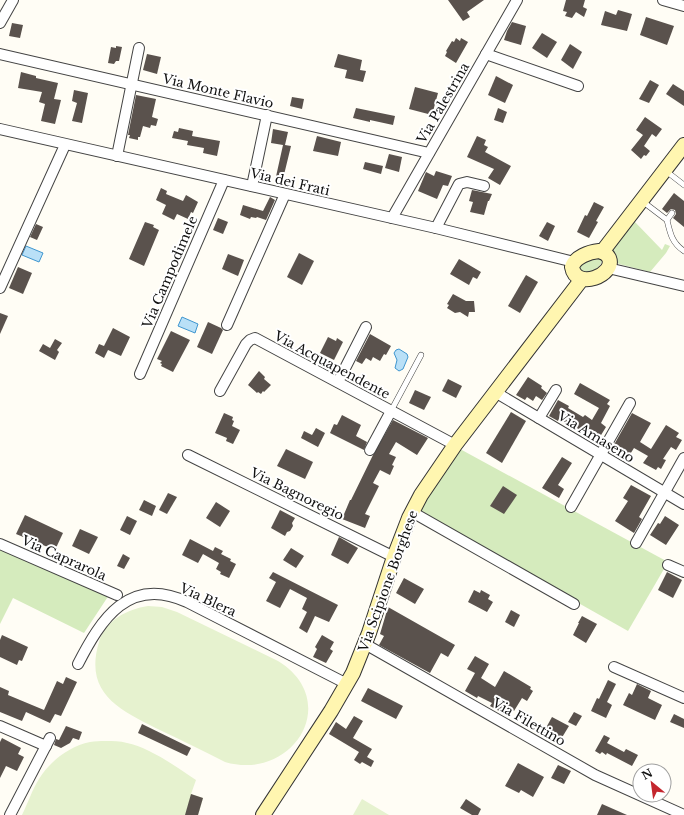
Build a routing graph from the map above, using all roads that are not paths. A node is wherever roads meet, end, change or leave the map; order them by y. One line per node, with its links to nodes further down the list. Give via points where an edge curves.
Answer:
1 (13, 0): 5 (street)
2 (517, 0): 8 (street, Via Palestrina)
3 (663, 0): 4 (street)
4 (684, 6)
5 (0, 24)
6 (140, 48): 9 (street)
7 (0, 54): 9 (street, Via Monte Flavio)
8 (486, 54): 10 (street); 15 (street, Via Palestrina)
9 (132, 84): 11 (street, Via Monte Flavio); 16 (street)
10 (578, 86)
11 (268, 115): 15 (street, Via Monte Flavio); 20 (street)
12 (0, 129): 13 (street, Via dei Frati)
13 (65, 144): 16 (street, Via dei Frati); 34 (street)
14 (684, 145): 17 (main road)
15 (429, 153): 25 (street, Via Palestrina)
16 (117, 156): 18 (street, Via dei Frati)
17 (665, 170): 19 (lane); 23 (main road)
18 (224, 180): 20 (street, Via dei Frati); 38 (street, Via Campodimele)
19 (684, 185)
20 (252, 186): 22 (street, Via dei Frati)
21 (484, 186): 27 (street, via 467,182 459,184)
22 (284, 194): 25 (street, Via dei Frati); 35 (street)
23 (641, 201): 26 (lane); 29 (main road)
24 (672, 213): 26 (lane)
25 (392, 218): 27 (street, Via dei Frati)
26 (667, 220): 28 (lane, via 670,234)
27 (436, 228): 30 (street, Via dei Frati)
28 (684, 251)
29 (602, 252): 30 (main road, via 588,253); 31 (main road, via 609,259)
30 (574, 262): 32 (main road, via 573,272)
31 (608, 268): 32 (main road, via 596,277); 33 (street)
32 (582, 279): 42 (main road, Via Scipione Borghese)
33 (684, 286)
34 (0, 288)
35 (227, 325)
36 (366, 327): 39 (street)
37 (421, 355): 44 (lane)
38 (140, 374)
39 (338, 382): 41 (street, Via Acquapendente, via 255,338 246,344); 44 (street, Via Acquapendente)
40 (556, 390): 45 (street)
41 (220, 392)
42 (495, 392): 45 (street, Via Amaseno); 46 (main road, Via Scipione Borghese)
43 (630, 404): 49 (street)
44 (391, 411): 46 (street, Via Acquapendente); 47 (street)
45 (539, 418): 49 (street, Via Amaseno)
46 (455, 445): 54 (main road, Via Scipione Borghese, via 428,482)
47 (370, 450)
48 (188, 455): 57 (street, Via Bagnoregio)
49 (601, 455): 51 (street, Via Amaseno); 53 (street)
50 (684, 458): 51 (street)
51 (664, 492): 52 (street, Via Amaseno); 55 (street)
52 (684, 504)
53 (571, 507)
54 (412, 512): 57 (main road, Via Scipione Borghese); 61 (street)
55 (636, 543)
56 (0, 544): 60 (street, Via Caprarola)
57 (394, 557): 62 (main road, Via Scipione Borghese)
58 (668, 565): 59 (street)
59 (684, 572)
60 (117, 595)
61 (574, 604)
62 (365, 644): 65 (main road, Via Scipione Borghese, via 356,669); 70 (street, Via Filettino, via 600,777)
63 (78, 664): 65 (street, Via Blera, via 94,634 111,613 131,599 158,594 187,602)
64 (614, 667): 66 (street)
65 (347, 684): 69 (main road, Via Scipione Borghese)
66 (684, 698)
67 (0, 726): 68 (street, via 48,742)
68 (10, 815)
69 (264, 815)
70 (684, 815)

